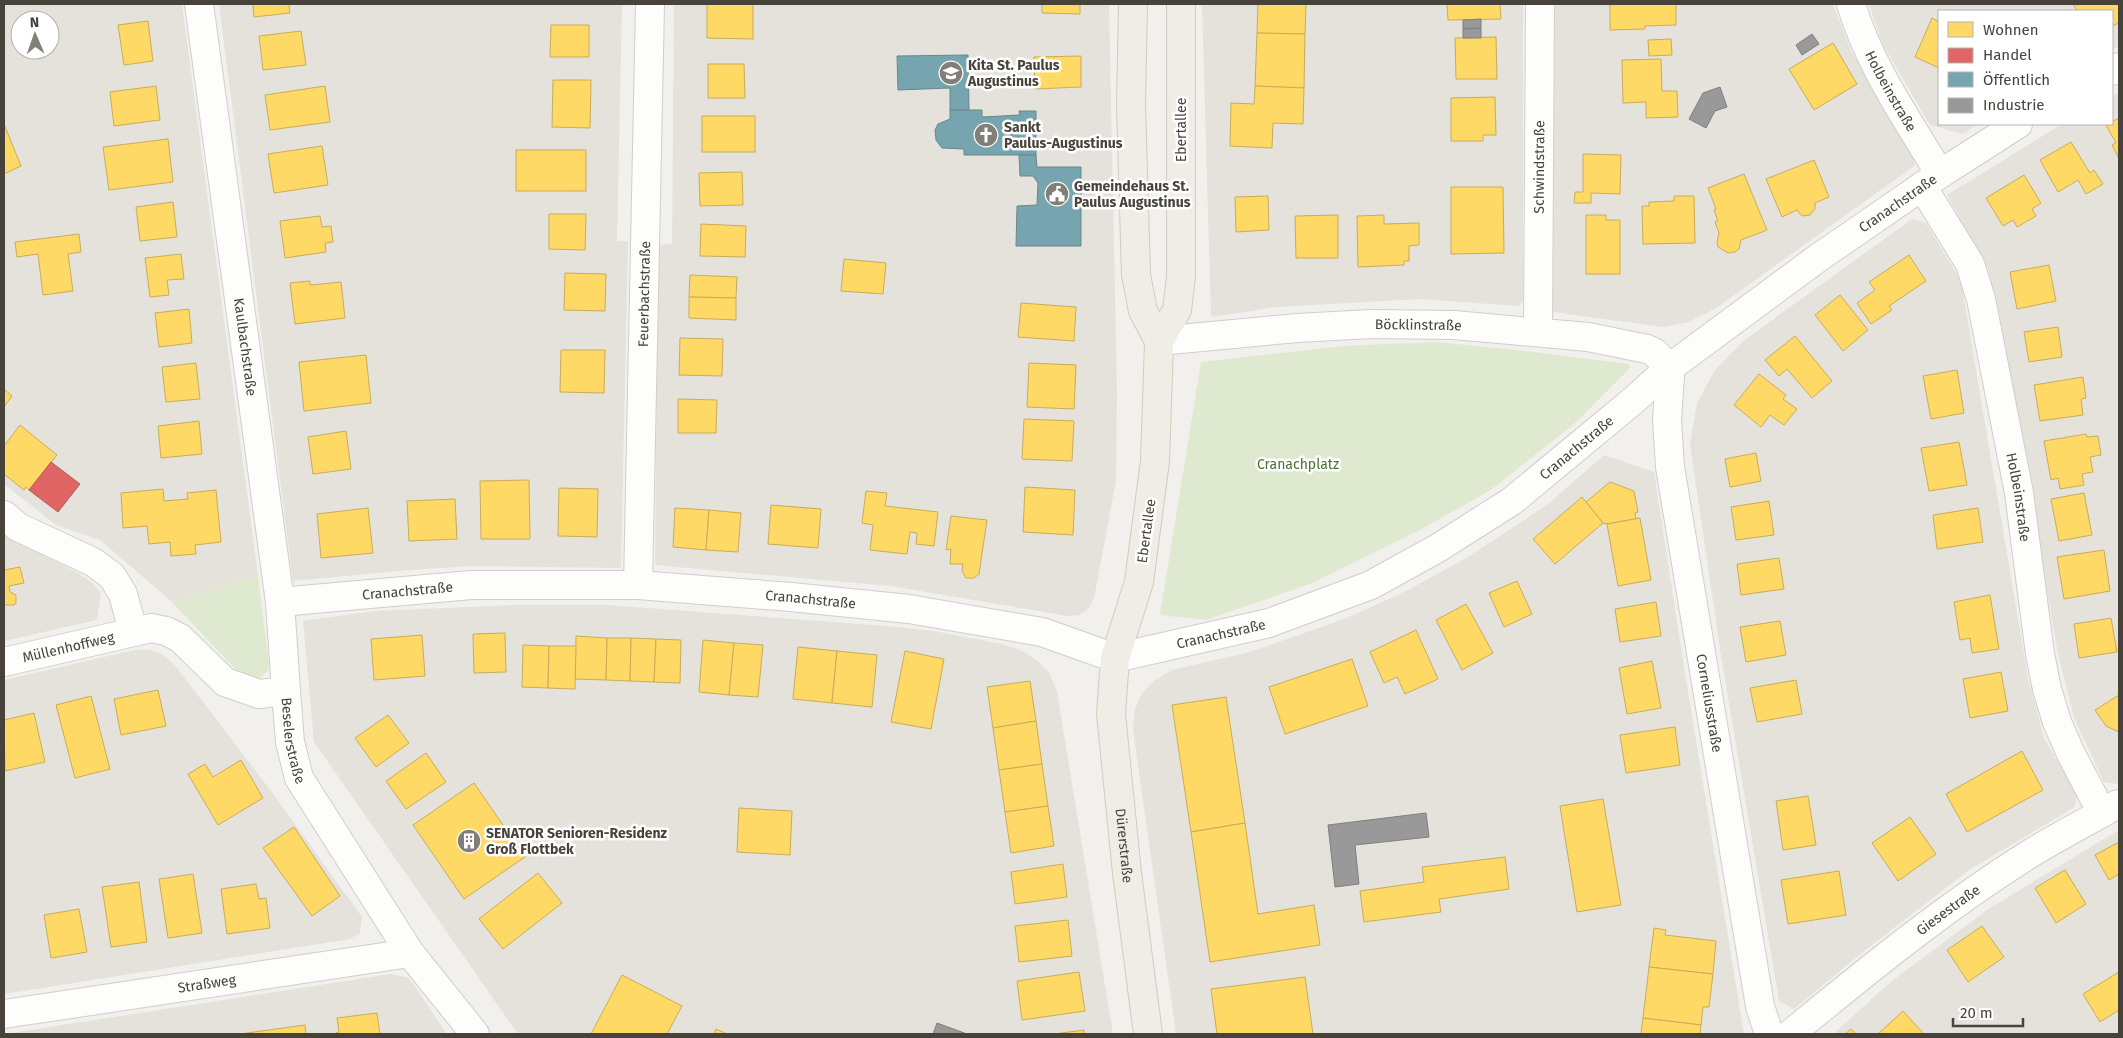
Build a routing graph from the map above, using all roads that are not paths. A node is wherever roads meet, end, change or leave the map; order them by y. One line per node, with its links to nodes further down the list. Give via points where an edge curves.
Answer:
1 (199, 4): 14 (street, Kaulbachstraße)
2 (650, 4): 13 (street, Feuerbachstraße)
3 (1133, 4): 10 (main road, Ebertallee, via 1131,105 1136,275 1143,311)
4 (1181, 4): 10 (main road, Ebertallee, via 1181,277 1177,310)
5 (1540, 4): 9 (street, Schwindstraße)
6 (1851, 4): 8 (street, Holbeinstraße, via 1866,47)
7 (2016, 125): 8 (street, Cranachstraße)
8 (1931, 180): 11 (street, Cranachstraße, via 1818,258); 19 (street, Holbeinstraße, via 1970,264 1981,299 2019,493 2047,688 2071,754)
9 (1538, 331): 10 (street, Böcklinstraße, via 1371,324); 11 (street, Böcklinstraße, via 1647,349 1659,356)
10 (1159, 341): 16 (main road, Ebertallee, via 1155,461 1139,582)
11 (1668, 369): 16 (street, Cranachstraße, via 1512,501 1438,548 1371,584 1269,623); 24 (street, Corneliusstraße, via 1670,467 1760,1006)
12 (4, 515): 15 (street, via 18,527 94,562 112,576 123,594)
13 (638, 585): 14 (street, Cranachstraße, via 471,585); 16 (street, Cranachstraße, via 908,609 1042,632)
14 (280, 602): 18 (street, Kaulbachstraße)
15 (133, 631): 17 (street, Müllenhoffweg); 18 (street, Beselerstraße, via 151,628 180,638 225,682 259,694)
16 (1115, 658): 23 (main road, Dürerstraße, via 1111,714)
17 (4, 662)
18 (286, 691): 20 (street, Beselerstraße, via 290,742 298,778)
19 (2111, 808): 25 (street, Giesestraße, via 2028,855 1944,912)
20 (410, 953): 21 (street, Straßweg); 22 (street, Beselerstraße)
21 (4, 1014)
22 (475, 1034)
23 (1148, 1034)
24 (1769, 1034)
25 (1790, 1034)

